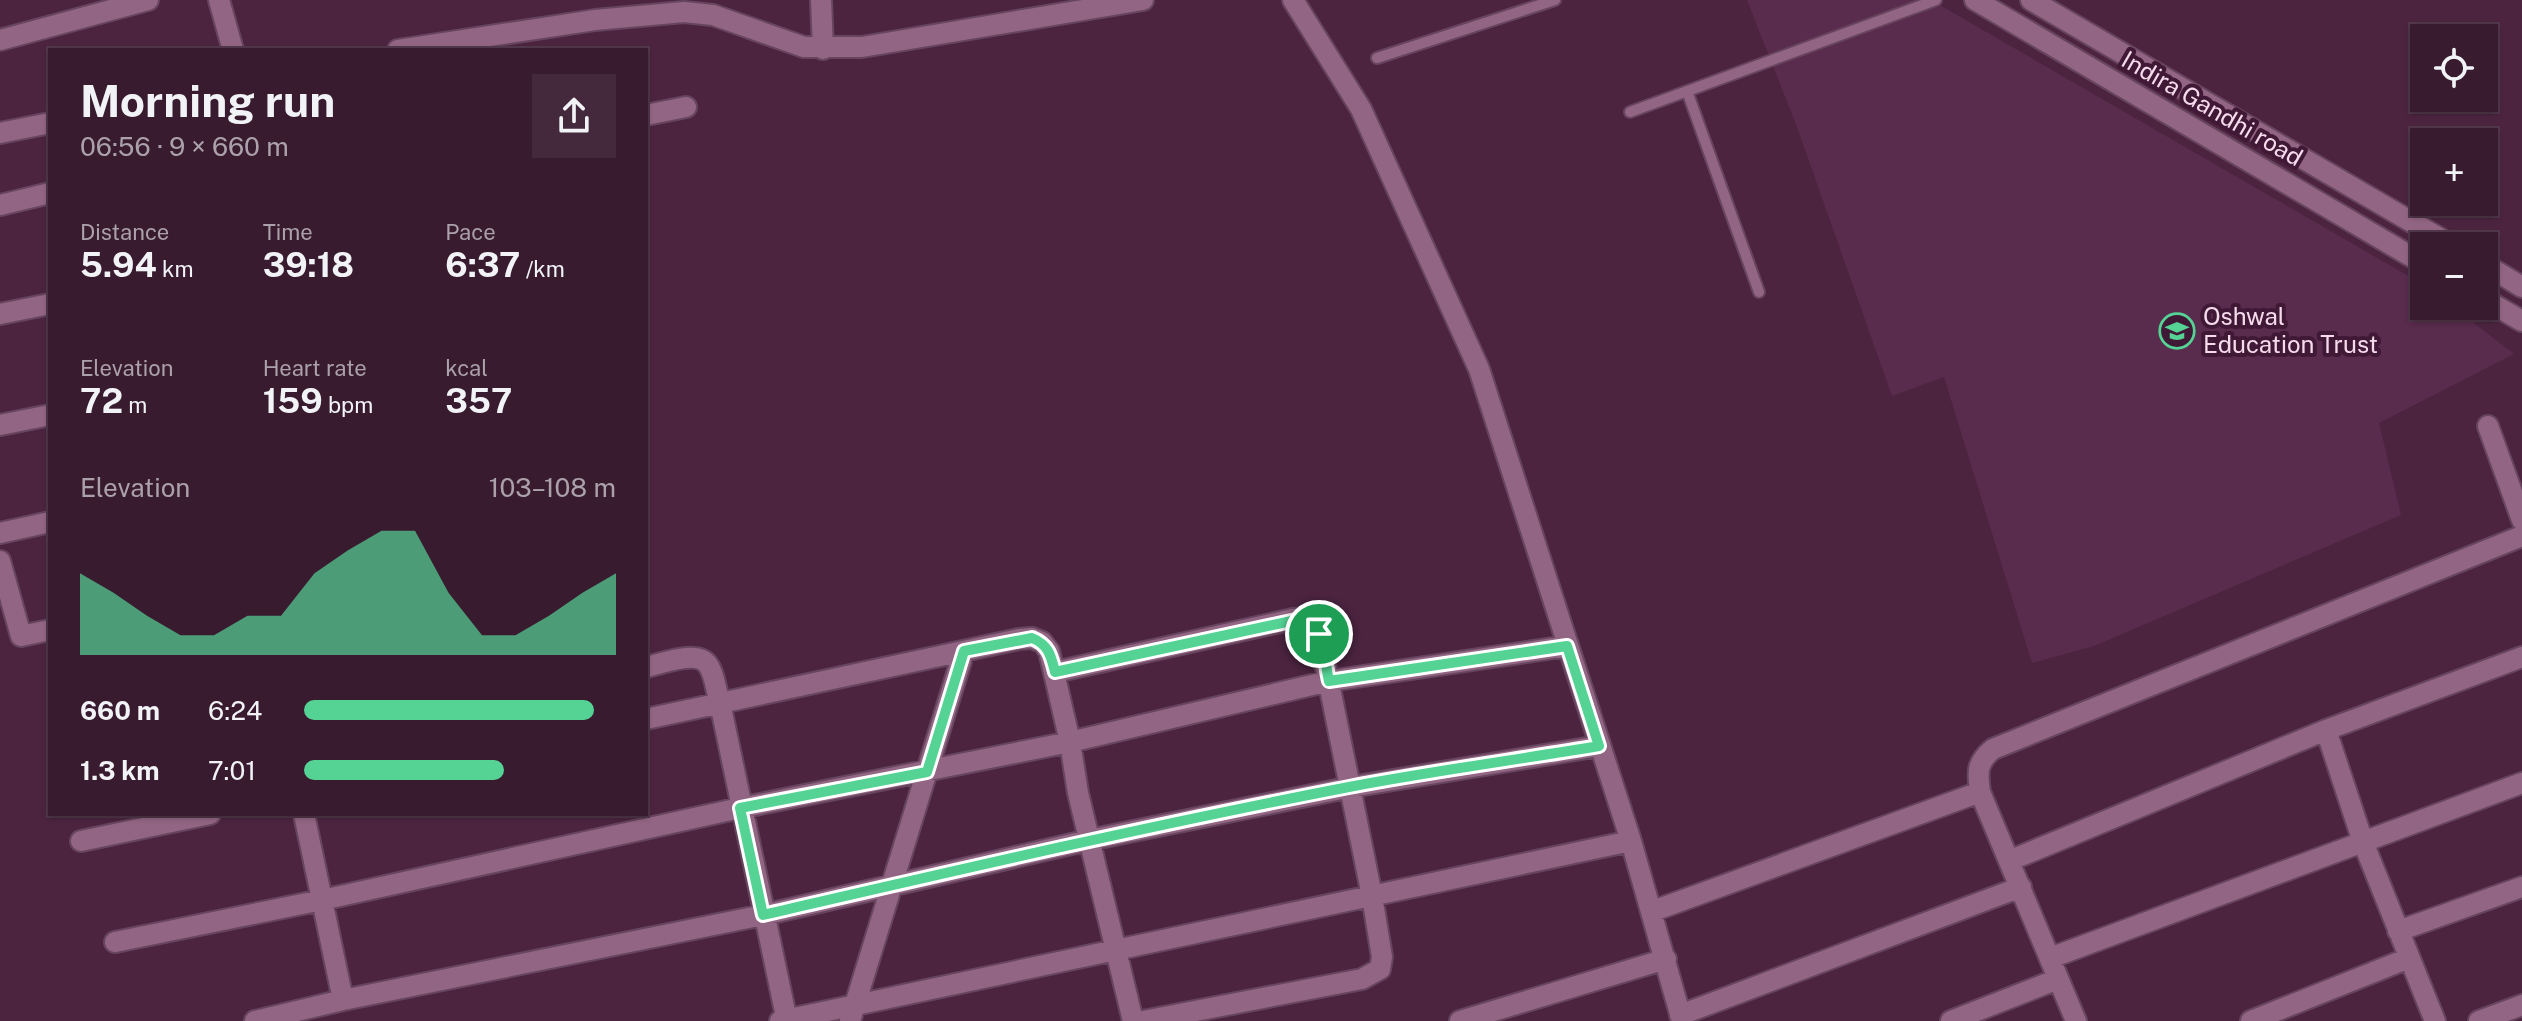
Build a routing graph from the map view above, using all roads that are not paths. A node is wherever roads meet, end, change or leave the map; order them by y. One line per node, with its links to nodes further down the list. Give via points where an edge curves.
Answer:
1 (148, 0): 11 (street)
2 (219, 0): 13 (street)
3 (821, 0): 15 (street)
4 (1143, 0): 15 (street, via 881,45)
5 (1293, 0): 43 (street, via 1361,109 1479,369)
6 (1555, 0): 16 (lane)
7 (1936, 0): 17 (lane)
8 (1975, 0): 26 (street, Indira Gandhi road)
9 (2031, 0): 25 (street, Indira Gandhi road)
10 (713, 7): 12 (street); 15 (street, via 790,44)
11 (0, 40)
12 (447, 46): 14 (street)
13 (232, 48)
14 (422, 48)
15 (823, 49)
16 (1377, 58)
17 (1687, 91): 19 (lane); 29 (lane)
18 (686, 107): 20 (street)
19 (1630, 112)
20 (648, 115)
21 (48, 123): 22 (street)
22 (0, 133)
23 (48, 193): 24 (street)
24 (0, 205)
25 (2429, 232)
26 (2410, 256)
27 (2498, 272): 28 (street)
28 (2522, 287)
29 (1759, 292)
30 (48, 304): 32 (street)
31 (2498, 307): 33 (street)
32 (0, 314)
33 (2522, 321)
34 (48, 415): 35 (street)
35 (0, 425)
36 (2488, 426): 37 (street)
37 (2522, 520)
38 (48, 522): 39 (street)
39 (0, 533)
40 (2522, 536): 57 (street, via 1993,749 1977,771)
41 (0, 561): 42 (street, via 21,636)
42 (48, 630)
43 (1567, 646): 48 (street); 53 (street)
44 (964, 651): 47 (street, via 1032,638 1049,651); 49 (street); 54 (street)
45 (2522, 657): 51 (street)
46 (648, 667): 49 (street, via 699,657 708,664)
47 (1055, 672): 48 (street, via 1305,618 1319,634); 52 (street)
48 (1329, 681): 52 (street); 56 (street)
49 (720, 703): 50 (street); 58 (street)
50 (648, 719)
51 (2326, 730): 64 (street); 65 (street)
52 (1070, 742): 54 (street); 61 (street)
53 (1599, 746): 56 (street); 63 (street)
54 (927, 772): 58 (street); 66 (street)
55 (2522, 783): 64 (street)
56 (1351, 787): 61 (street); 69 (street)
57 (1980, 792): 65 (street); 71 (street)
58 (740, 808): 70 (street); 72 (street)
59 (200, 816): 62 (street)
60 (304, 816): 70 (street)
61 (1089, 840): 66 (street); 75 (street)
62 (81, 841)
63 (1631, 841): 69 (street); 71 (street)
64 (2363, 842): 73 (street); 76 (street)
65 (2011, 860): 67 (street)
66 (891, 886): 72 (street); 82 (street)
67 (2021, 887): 76 (street); 84 (street)
68 (2522, 887): 73 (street)
69 (1372, 896): 75 (street); 88 (street, via 1382,957 1380,969 1371,976)
70 (322, 900): 74 (street); 80 (street)
71 (1653, 911): 78 (street)
72 (763, 915): 80 (street); 86 (street)
73 (2398, 931): 77 (street)
74 (115, 942)
75 (1115, 950): 82 (street); 87 (street)
76 (2050, 958): 79 (street)
77 (2409, 958): 92 (street); 93 (street)
78 (1666, 959): 84 (street); 89 (street)
79 (2058, 979): 90 (street); 91 (street)
80 (343, 1000): 83 (street)
81 (2522, 1005): 94 (street)
82 (852, 1013): 86 (street)
83 (291, 1017): 85 (street)
84 (1681, 1018)
85 (255, 1021)
86 (784, 1021)
87 (1133, 1021)
88 (1143, 1021)
89 (1460, 1021)
90 (1951, 1021)
91 (2076, 1021)
92 (2251, 1021)
93 (2435, 1021)
94 (2479, 1021)

